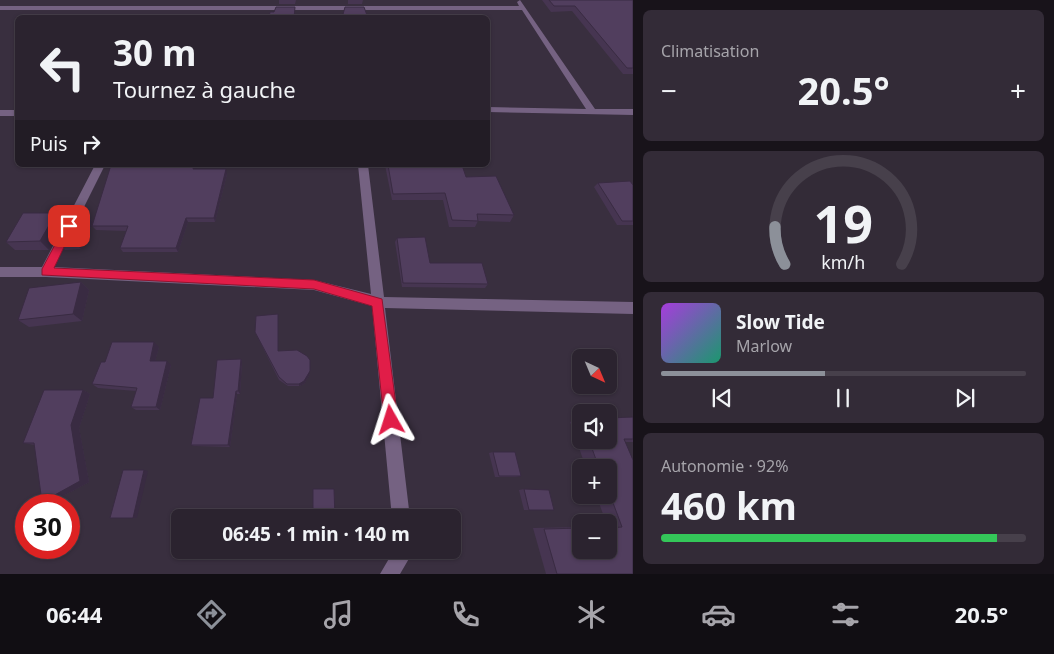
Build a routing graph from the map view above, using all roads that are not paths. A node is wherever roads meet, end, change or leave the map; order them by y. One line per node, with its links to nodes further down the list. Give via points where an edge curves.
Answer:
1 (518, 0): 3 (street)
2 (0, 8): 3 (street)
3 (524, 8): 5 (street)
4 (490, 110): 5 (street)
5 (591, 110): 6 (street)
6 (633, 112)
7 (0, 113): 8 (street)
8 (15, 113)
9 (99, 167): 12 (street)
10 (363, 167): 13 (street)
11 (0, 272): 12 (street)
12 (46, 272): 13 (street, via 314,285)
13 (378, 302): 14 (street); 15 (street)
14 (633, 308)
15 (400, 509)
16 (399, 559): 17 (street)
17 (389, 574)

